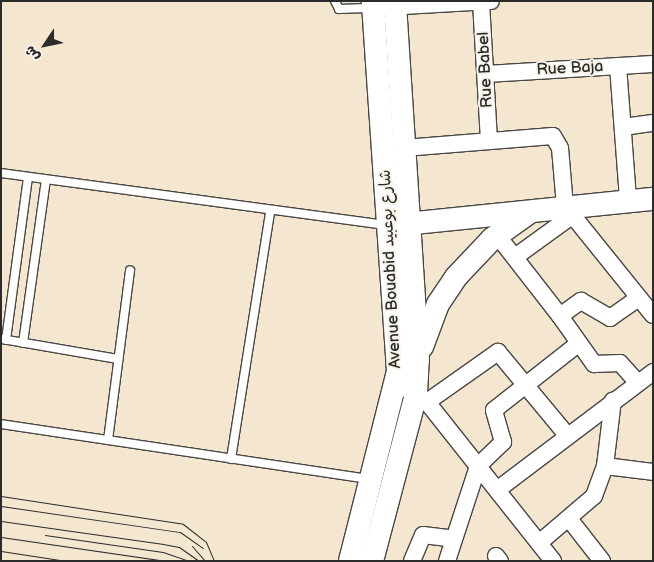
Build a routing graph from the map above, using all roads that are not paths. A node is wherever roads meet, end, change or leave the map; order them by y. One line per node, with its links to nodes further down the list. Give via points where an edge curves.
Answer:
1 (335, 1): 4 (lane, via 339,9)
2 (487, 2): 3 (street); 7 (street, Rue Babel)
3 (396, 4): 4 (street); 11 (street, Avenue Bouabid شارع بوعبيد)
4 (373, 5): 20 (street, Avenue Bouabid شارع بوعبيد)
5 (653, 64): 6 (street, Rue Baja)
6 (618, 66): 7 (street, Rue Baja); 9 (street)
7 (486, 74): 10 (street, Rue Babel)
8 (653, 123): 9 (street)
9 (623, 127): 16 (street)
10 (489, 139): 11 (street); 18 (street, via 550,135 560,148)
11 (404, 148): 20 (street, Avenue Bouabid شارع بوعبيد)
12 (1, 173): 13 (lane)
13 (28, 177): 14 (lane); 27 (lane)
14 (46, 180): 19 (lane); 28 (lane)
15 (653, 199): 16 (street)
16 (628, 200): 18 (street)
17 (535, 209): 18 (street); 20 (street); 21 (street)
18 (569, 210): 22 (street); 24 (street)
19 (270, 212): 20 (lane, via 372,226); 40 (lane)
20 (400, 224): 31 (street, Avenue Bouabid شارع بوعبيد); 35 (street, Avenue Bouabid شارع بوعبيد)
21 (497, 235): 22 (street); 31 (street, via 456,277 438,304)
22 (515, 257): 26 (street)
23 (130, 270): 30 (lane)
24 (639, 298): 25 (street); 26 (street, via 610,318 581,302)
25 (652, 312)
26 (560, 316): 29 (street)
27 (4, 340): 28 (lane)
28 (22, 343): 30 (lane)
29 (579, 343): 33 (street, via 594,364 620,363); 34 (street)
30 (118, 359): 39 (lane)
31 (418, 360): 35 (street, Avenue Bouabid شارع بوعبيد)
32 (653, 372): 33 (street)
33 (637, 382): 36 (street)
34 (527, 384): 35 (street, via 506,356 494,352); 38 (street); 41 (street, via 494,410 503,442)
35 (413, 394): 41 (street); 44 (street, Avenue Bouabid شارع بوعبيد); 50 (street, Avenue Bouabid شارع بوعبيد)
36 (613, 400): 38 (street); 42 (street)
37 (1, 424): 39 (lane)
38 (567, 435): 45 (street)
39 (108, 440): 40 (lane)
40 (231, 458): 44 (lane)
41 (478, 466): 45 (street); 47 (street)
42 (605, 466): 43 (street); 46 (street, via 594,496)
43 (653, 472)
44 (372, 480): 49 (street, Avenue Bouabid شارع بوعبيد)
45 (497, 490): 48 (street)
46 (570, 520): 48 (street); 54 (street)
47 (454, 539): 51 (street, via 423,535); 52 (street)
48 (540, 544): 53 (street)
49 (350, 561)
50 (372, 561)
51 (412, 561)
52 (448, 561)
53 (553, 561)
54 (602, 561)

